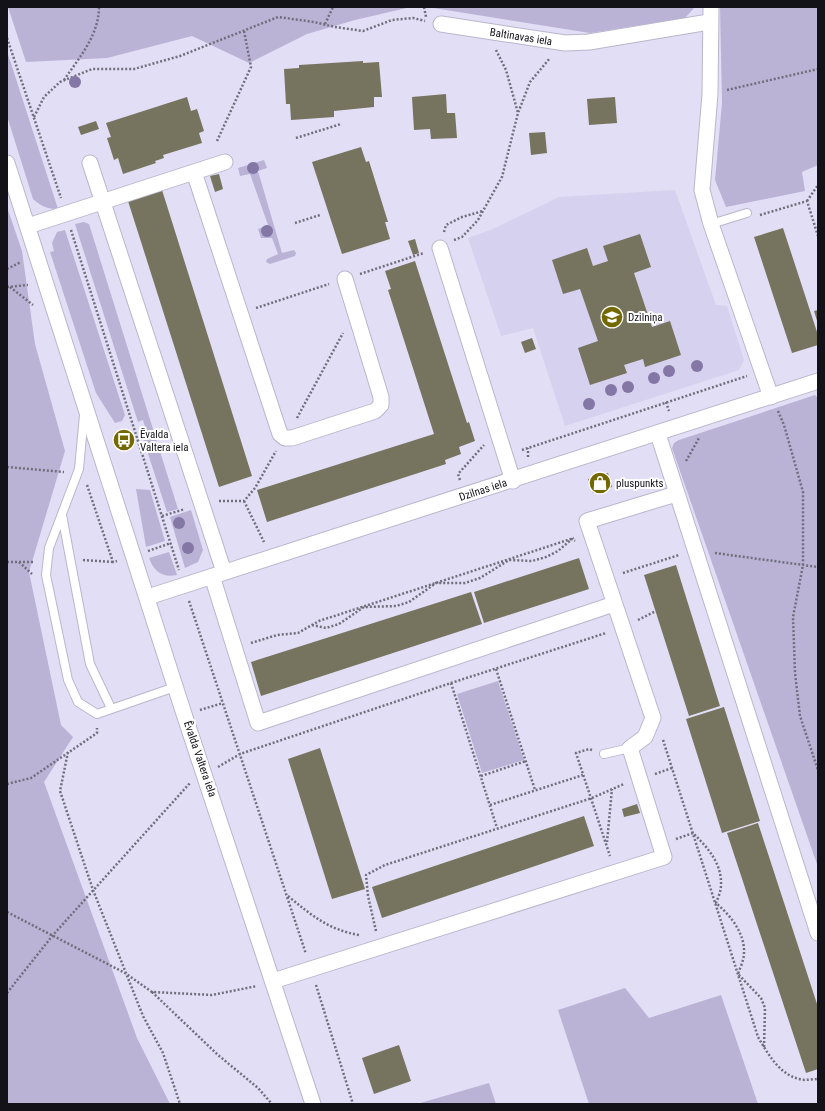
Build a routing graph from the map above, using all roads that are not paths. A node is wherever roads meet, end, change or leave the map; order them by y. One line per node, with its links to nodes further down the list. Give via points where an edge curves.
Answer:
1 (710, 14): 2 (street, Baltinavas iela, via 589,42 565,43); 9 (street, Baltinavas iela, via 710,94 702,190)
2 (441, 24)
3 (225, 162): 6 (street)
4 (7, 163): 10 (street, Ēvalda Valtera iela)
5 (90, 163): 7 (street)
6 (194, 172): 7 (street); 12 (street, via 280,434 285,438 292,438 375,411 381,404)
7 (102, 201): 10 (street); 20 (street)
8 (747, 213): 9 (lane)
9 (711, 224): 14 (street, Baltinavas iela)
10 (28, 226): 15 (street, Ēvalda Valtera iela)
11 (440, 248): 17 (street)
12 (345, 279)
13 (818, 381): 14 (street, Dzilnas iela)
14 (771, 397): 16 (street, Dzilnas iela)
15 (84, 406): 19 (lane, via 79,469); 21 (street, Ēvalda Valtera iela)
16 (658, 434): 17 (street, Dzilnas iela); 18 (street)
17 (513, 481): 20 (street, Dzilnas iela)
18 (675, 488): 22 (street, via 587,521); 27 (street)
19 (62, 514): 24 (lane, via 90,664); 24 (lane, via 49,548 46,575 68,680 78,702 97,714)
20 (218, 574): 21 (street, Dzilnas iela); 22 (street, via 258,722)
21 (148, 597): 23 (street, Ēvalda Valtera iela)
22 (614, 604): 25 (street, via 653,718 645,737)
23 (175, 686): 24 (lane); 28 (street, Ēvalda Valtera iela)
24 (111, 708)
25 (630, 748): 26 (lane); 28 (street, via 664,857)
26 (604, 754)
27 (818, 934)
28 (273, 981): 29 (street, Ēvalda Valtera iela)
29 (313, 1104)

